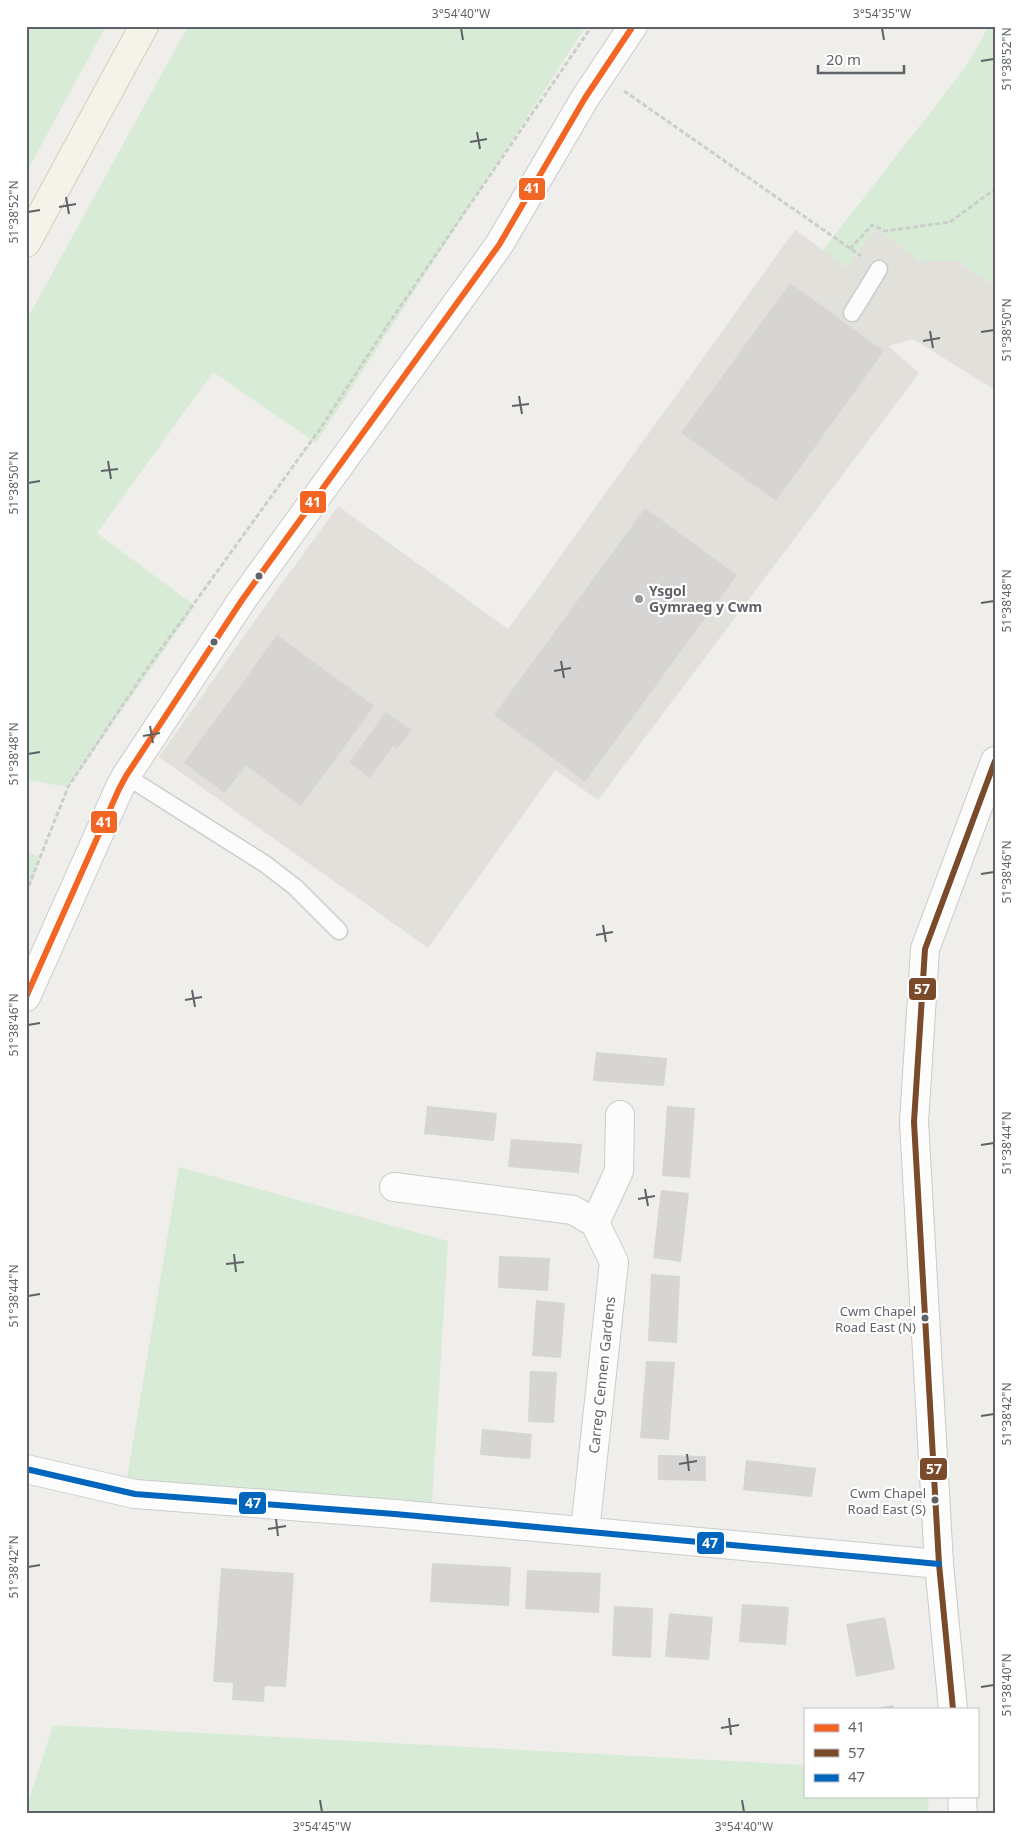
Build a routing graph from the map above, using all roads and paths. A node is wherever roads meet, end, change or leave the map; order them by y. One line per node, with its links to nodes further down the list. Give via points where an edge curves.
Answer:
1 (144, 26): 6 (main road)
2 (592, 26): 12 (path, via 320,429 146,670 68,787)
3 (633, 26): 4 (street)
4 (601, 75): 7 (path); 11 (street, via 499,246 242,600)
5 (995, 189): 7 (path, via 950,222 886,231 872,224)
6 (26, 243)
7 (850, 248): 8 (path)
8 (879, 269): 9 (lane)
9 (852, 313)
10 (995, 761): 20 (street, via 925,949 914,1122)
11 (126, 776): 13 (lane, via 265,864 295,887); 14 (street)
12 (26, 893)
13 (339, 931)
14 (26, 997)
15 (620, 1115): 17 (street, via 619,1171)
16 (394, 1187): 17 (street, via 573,1210)
17 (595, 1223): 19 (street, Carreg Cennen Gardens, via 614,1262)
18 (26, 1469): 19 (street, via 135,1494)
19 (585, 1531): 20 (street)
20 (939, 1564): 21 (street)
21 (953, 1708)
22 (962, 1798): 23 (street)
23 (964, 1814)

